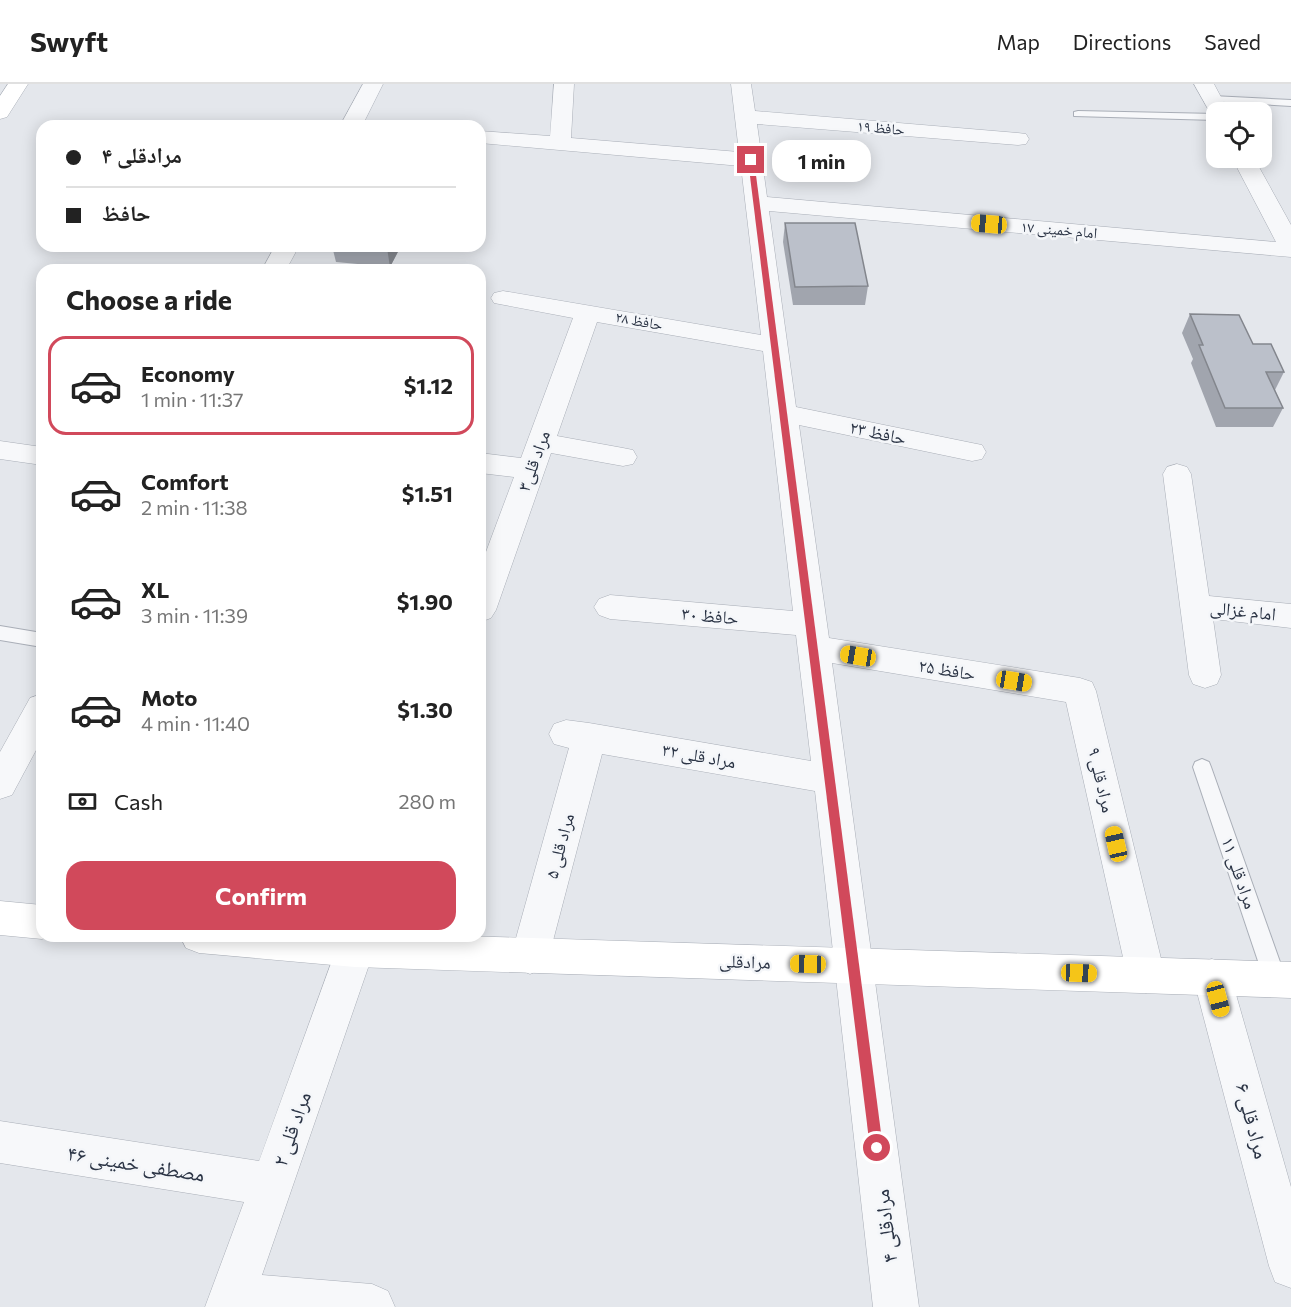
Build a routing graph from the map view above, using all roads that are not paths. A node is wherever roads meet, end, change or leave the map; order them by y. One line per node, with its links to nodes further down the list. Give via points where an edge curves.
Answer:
1 (18, 84): 8 (street)
2 (374, 84): 11 (street)
3 (564, 84): 14 (street)
4 (741, 84): 10 (street, مرادقلی ۴)
5 (1272, 103): 6 (lane)
6 (1291, 103)
7 (1206, 104): 9 (lane)
8 (0, 113)
9 (1078, 114)
10 (745, 117): 13 (street, حافظ ۱۹); 15 (street, مرادقلی ۴)
11 (354, 120)
12 (486, 138): 14 (street)
13 (1018, 139)
14 (560, 144): 15 (street)
15 (751, 160): 19 (street, مرادقلی ۴)
16 (1248, 168): 17 (street)
17 (1265, 198): 18 (street); 20 (street)
18 (1291, 199)
19 (756, 203): 20 (street, امام خمینی ۱۷); 23 (street, مرادقلی ۴)
20 (1291, 248)
21 (503, 298): 22 (street, حافظ ۲۸)
22 (588, 312): 23 (street, حافظ ۲۸); 25 (street, مراد قلی۳)
23 (775, 345): 24 (street, مرادقلی ۴)
24 (783, 413): 27 (street, حافظ ۲۳); 38 (street, مرادقلی ۴)
25 (541, 442): 29 (street); 31 (street, مراد قلی۳)
26 (0, 450): 28 (street)
27 (972, 453)
28 (36, 455)
29 (623, 457)
30 (486, 464): 31 (street)
31 (532, 469): 33 (street, مراد قلی۳)
32 (1177, 474): 34 (street)
33 (486, 594)
34 (1196, 606): 36 (street, امام غزالی); 40 (street)
35 (610, 608): 38 (street, حافظ ۳۰)
36 (1291, 616)
37 (0, 633): 39 (lane)
38 (812, 636): 41 (street, حافظ ۲۵); 45 (street, مرادقلی ۴)
39 (36, 639)
40 (1205, 675)
41 (1080, 691): 53 (street, مراد قلی ۹)
42 (36, 718): 46 (street)
43 (578, 735): 45 (street, مراد قلی ۳۲); 51 (street, مراد قلی ۵)
44 (1202, 767): 55 (lane, مراد قلی ۱۱)
45 (831, 779): 52 (street, مرادقلی ۴)
46 (0, 785)
47 (0, 918): 48 (street)
48 (36, 921)
49 (335, 942): 50 (street, مرادقلی)
50 (358, 943): 51 (street, مرادقلی); 57 (street, مراد قلی ۲)
51 (530, 956): 52 (street, مرادقلی)
52 (855, 966): 53 (street, مرادقلی); 61 (street, مرادقلی ۴)
53 (1146, 975): 54 (street, مرادقلی)
54 (1212, 977): 55 (street, مرادقلی); 58 (street, مراد قلی ۶)
55 (1283, 979)
56 (0, 1142): 57 (street, مصطفی خمینی ۴۶)
57 (272, 1185): 59 (street, مراد قلی ۲)
58 (1291, 1266)
59 (230, 1301): 60 (street)
60 (372, 1307)
61 (896, 1307)

